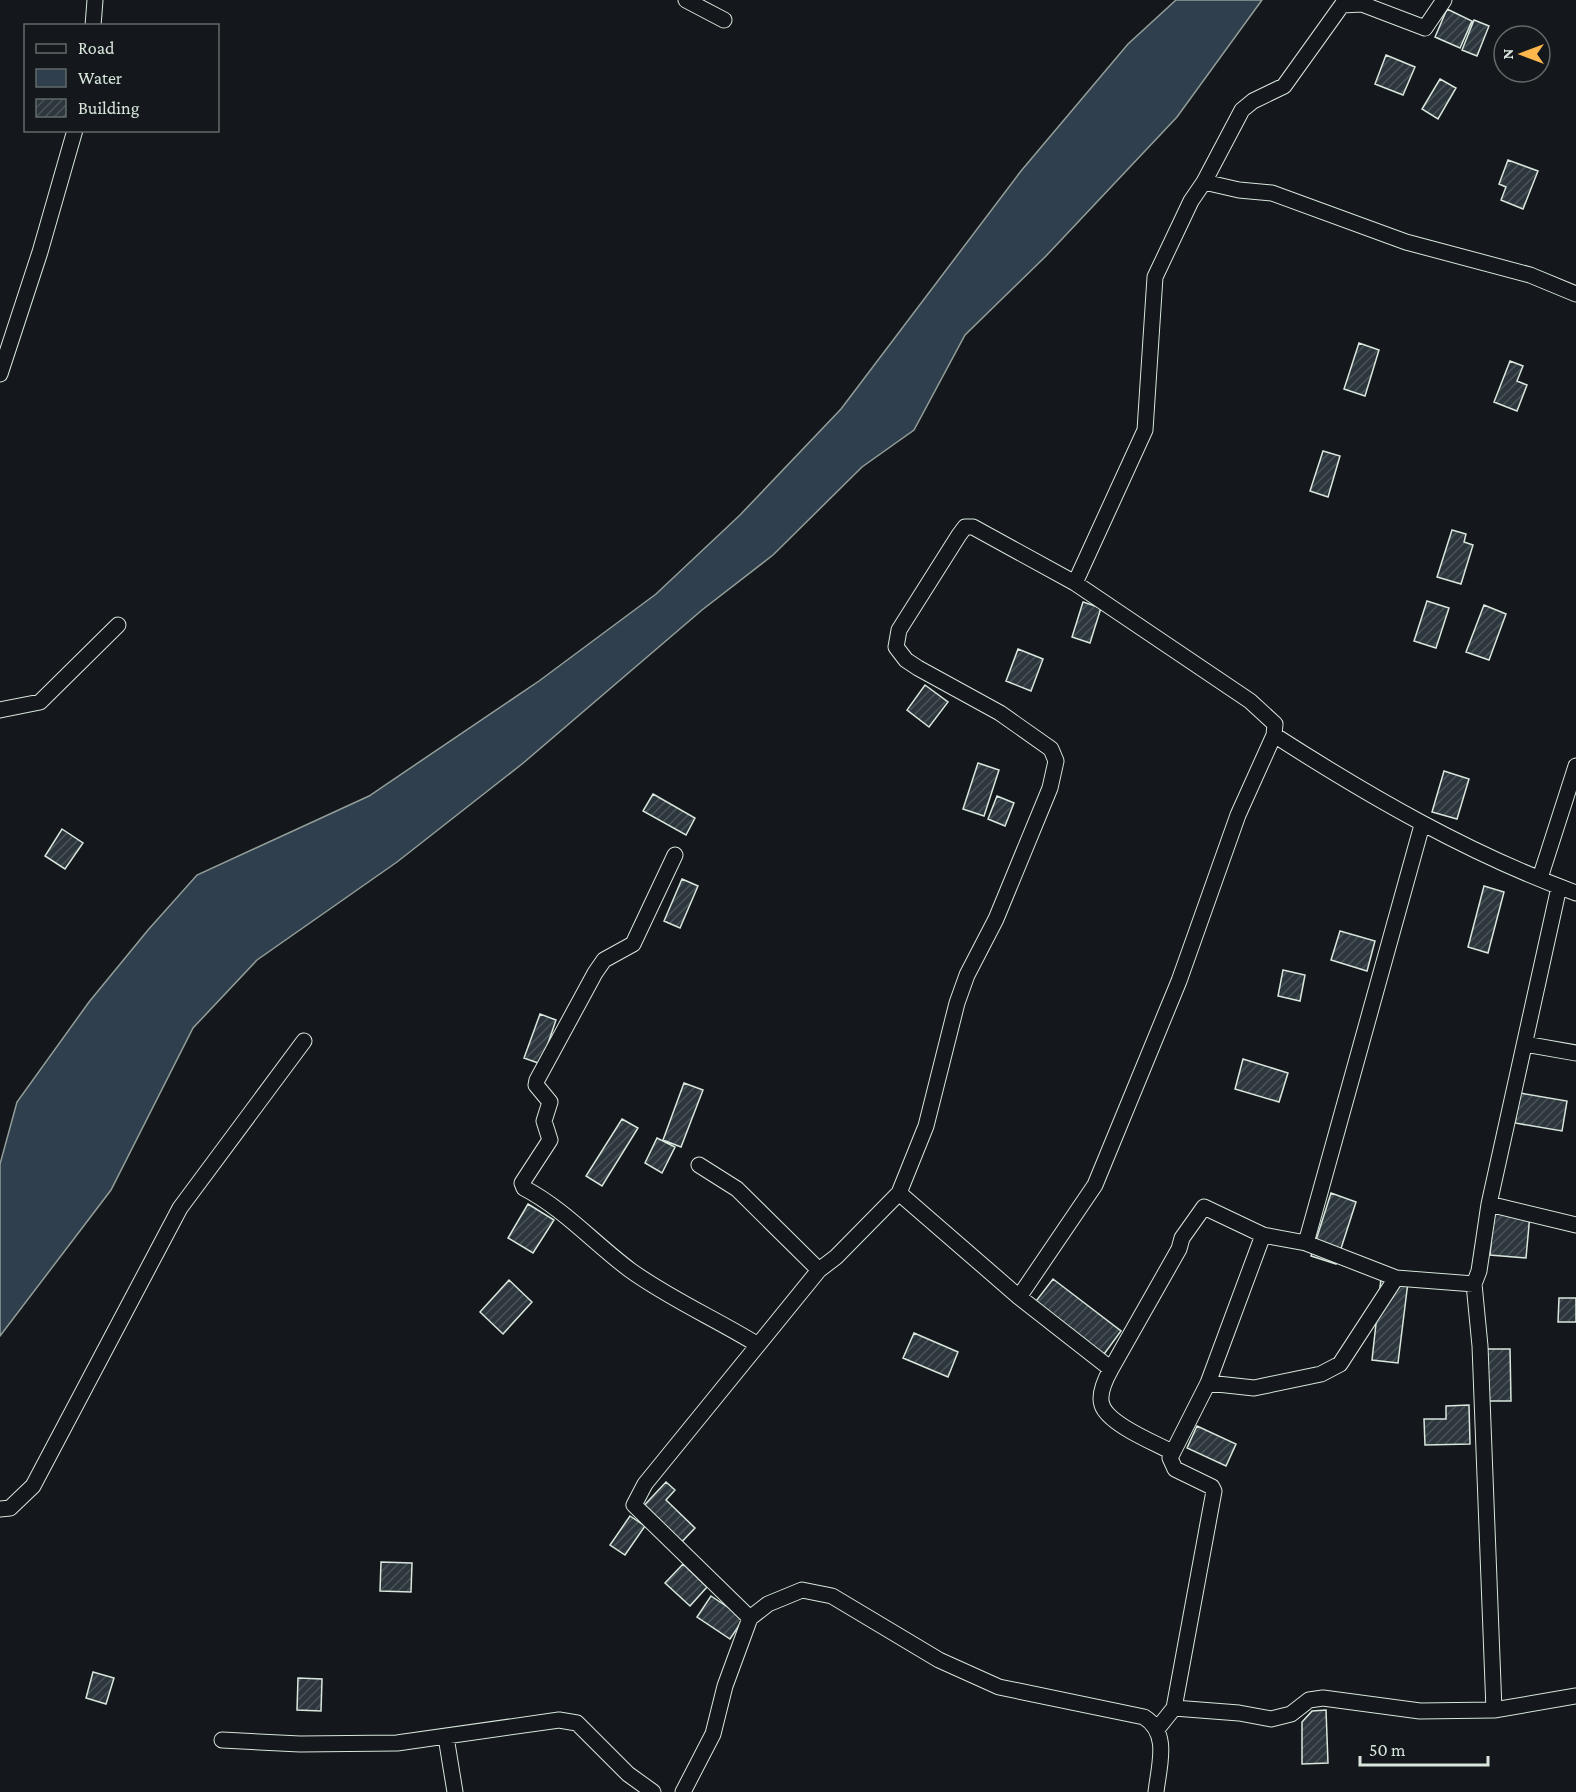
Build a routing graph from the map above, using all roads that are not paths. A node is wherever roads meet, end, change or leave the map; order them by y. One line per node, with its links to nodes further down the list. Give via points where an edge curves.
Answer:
1 (95, 0): 5 (street)
2 (686, 0): 4 (street)
3 (1444, 0): 7 (street, via 1425,28 1362,4 1342,6 1284,86 1242,110)
4 (724, 20)
5 (93, 24)
6 (74, 132): 9 (street)
7 (1204, 182): 8 (street, via 1272,193 1406,242 1530,275); 10 (street, via 1155,278 1145,430)
8 (1576, 294)
9 (0, 375)
10 (1075, 583): 13 (street, via 1250,701 1275,724); 24 (street, via 973,527 965,527 910,611 895,642 906,660 1000,713 1050,749 1056,761 1050,788 1000,909 967,975 926,1126)
11 (118, 625): 12 (street, via 40,702)
12 (0, 710)
13 (1274, 735): 15 (street); 32 (street, via 1238,815 1179,981 1095,1185)
14 (1576, 766): 17 (street)
15 (1422, 825): 17 (street); 28 (street)
16 (675, 855): 33 (street, via 633,944 604,960 537,1080 536,1085 550,1102 544,1121 550,1140 522,1183 653,1286)
17 (1540, 878): 18 (street)
18 (1559, 887): 19 (street); 21 (street)
19 (1576, 893)
20 (304, 1041): 37 (street, via 180,1208 33,1486 10,1508)
21 (1525, 1044): 22 (street); 25 (street)
22 (1576, 1053)
23 (699, 1165): 29 (street, via 737,1189)
24 (899, 1193): 29 (street); 32 (street)
25 (1489, 1204): 26 (street); 31 (street)
26 (1576, 1225)
27 (1263, 1235): 28 (street); 34 (street, via 1204,1207 1182,1238); 35 (street)
28 (1306, 1243): 30 (street)
29 (819, 1270): 33 (street)
30 (1396, 1278): 31 (street); 35 (street, via 1340,1364 1321,1374 1254,1388)
31 (1474, 1284): 41 (street, via 1480,1346)
32 (1018, 1297): 34 (street)
33 (758, 1345): 38 (street, via 645,1484 634,1505)
34 (1111, 1369): 36 (street, via 1101,1397 1105,1410 1124,1426)
35 (1208, 1383): 36 (street)
36 (1172, 1452): 40 (street, via 1171,1465 1175,1469 1214,1491)
37 (0, 1509)
38 (750, 1618): 42 (street, via 785,1596 802,1590 818,1592 832,1596 939,1660 999,1687 1144,1717); 47 (street, via 725,1686 713,1734)
39 (1576, 1696): 41 (street)
40 (1174, 1708): 41 (street, via 1271,1719 1291,1714 1309,1700 1323,1698 1420,1710); 42 (street)
41 (1494, 1710)
42 (1158, 1728): 48 (street, via 1161,1740)
43 (446, 1737): 44 (street, via 397,1743); 45 (street); 46 (street, via 560,1720 577,1723)
44 (222, 1740)
45 (455, 1792)
46 (651, 1792)
47 (683, 1792)
48 (1156, 1792)

